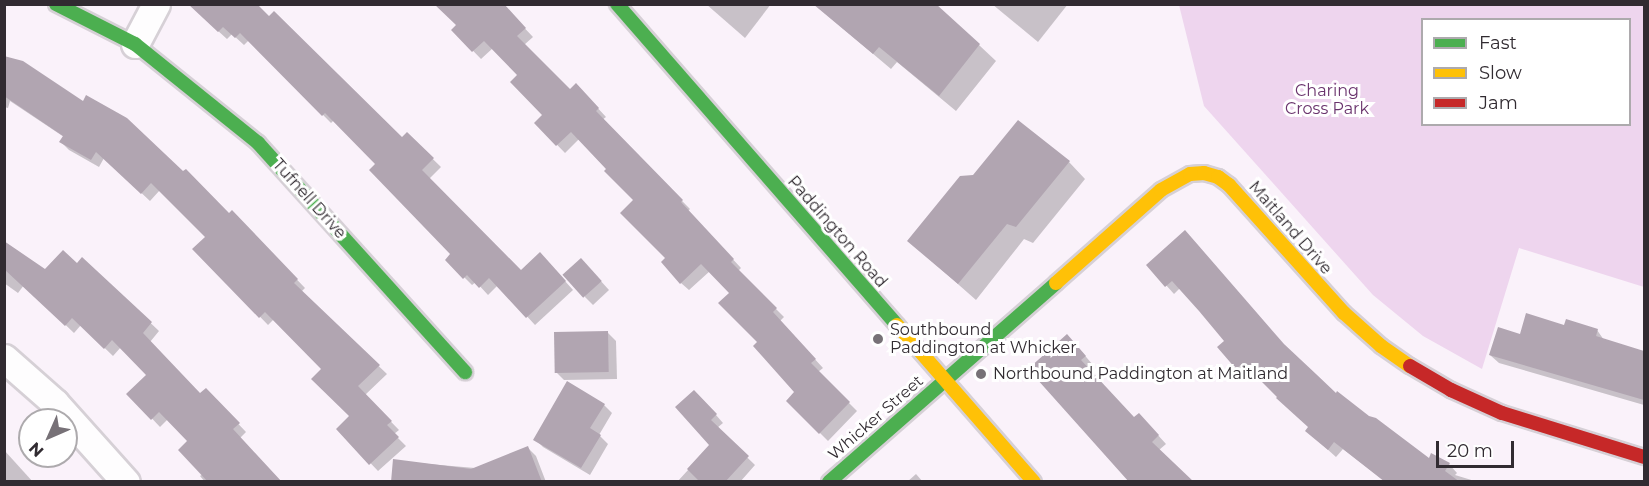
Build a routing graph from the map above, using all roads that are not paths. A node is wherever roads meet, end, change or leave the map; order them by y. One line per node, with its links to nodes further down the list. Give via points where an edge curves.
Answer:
1 (56, 4): 4 (street, Tufnell Drive)
2 (156, 4): 4 (street)
3 (617, 4): 7 (street, Paddington Road)
4 (135, 44): 6 (street, Tufnell Drive, via 258,143)
5 (4, 358): 9 (street, via 55,403)
6 (465, 372)
7 (945, 380): 8 (street, Maitland Drive, via 1161,190 1190,174 1204,173 1229,184 1344,313 1381,346 1421,373 1502,412); 10 (street, Whicker Street); 11 (street, Paddington Road)
8 (1644, 458)
9 (126, 482)
10 (829, 482)
11 (1034, 482)

